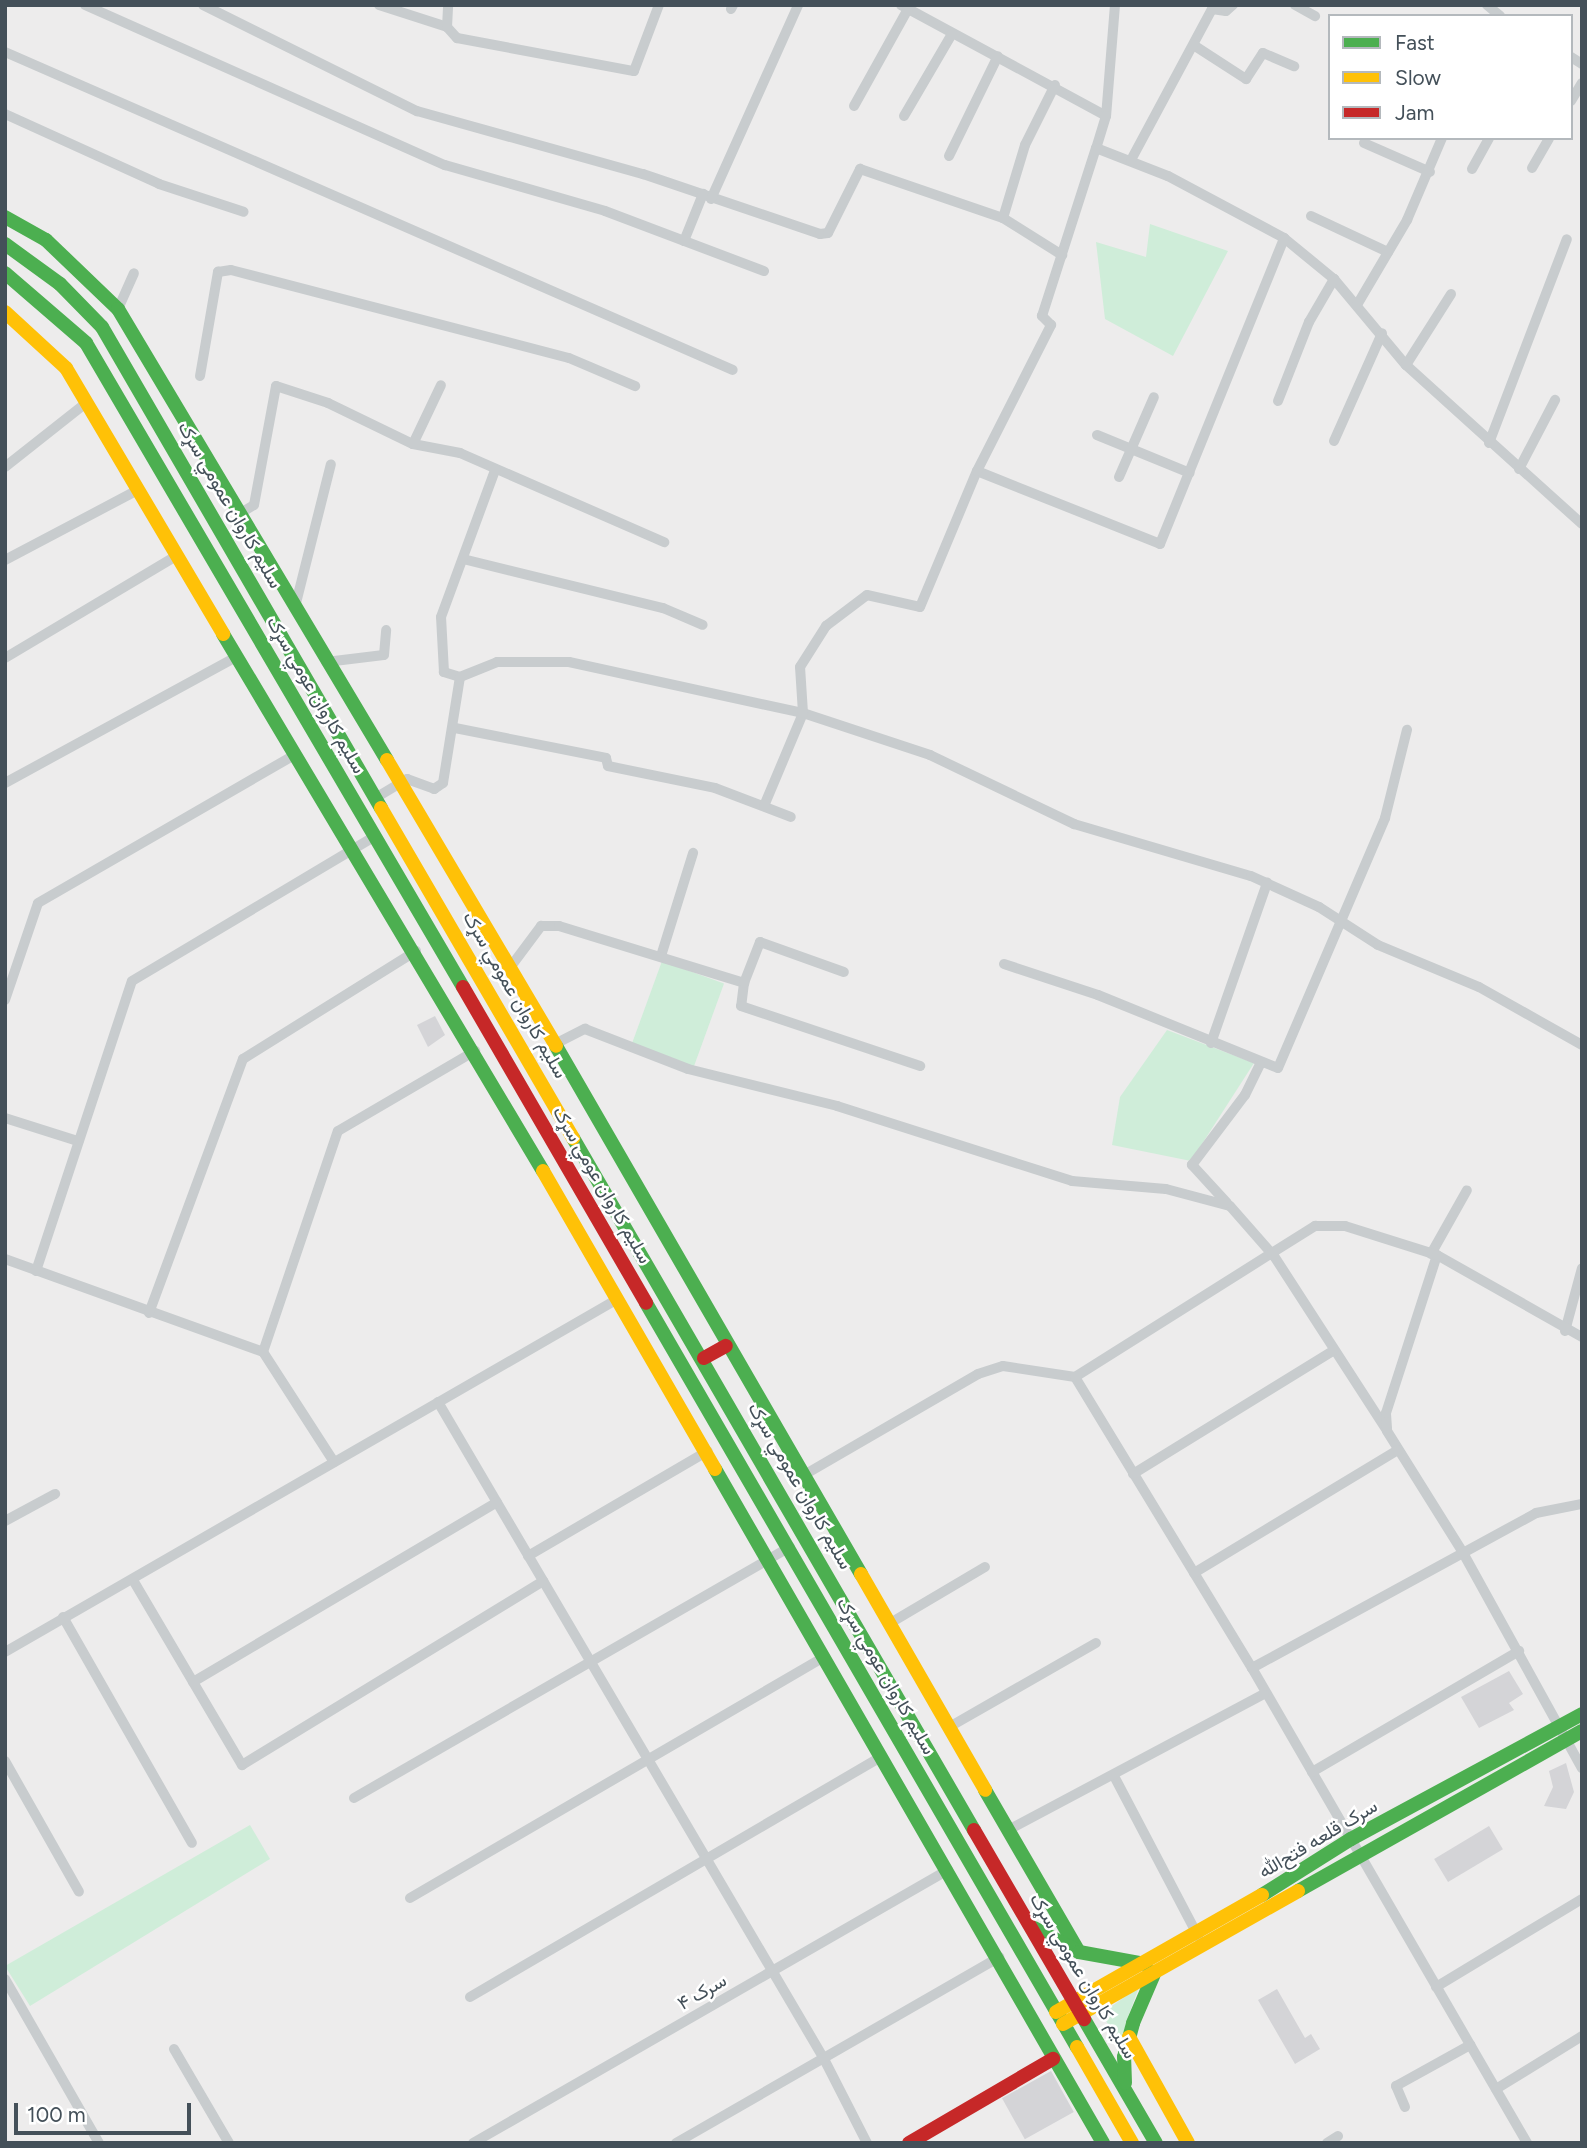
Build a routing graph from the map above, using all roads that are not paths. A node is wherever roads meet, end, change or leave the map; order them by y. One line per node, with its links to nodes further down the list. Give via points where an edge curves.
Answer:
1 (85, 5): 40 (street, via 445,165 605,211)
2 (203, 5): 33 (street, via 418,111)
3 (379, 5): 12 (street)
4 (448, 5): 12 (street)
5 (659, 5): 12 (street, via 634,71 457,38)
6 (799, 5): 33 (street)
7 (1115, 5): 22 (street)
8 (1233, 5): 14 (street, via 1226,11 1212,9)
9 (1295, 5): 11 (street)
10 (904, 7): 13 (street); 19 (street)
11 (1315, 16)
12 (447, 27)
13 (952, 34): 16 (street); 21 (street)
14 (1195, 46): 17 (street, via 1246,79 1263,53); 29 (street)
15 (5, 52): 54 (street)
16 (998, 56): 18 (street); 28 (street)
17 (1294, 66)
18 (1055, 85): 22 (street); 37 (street, via 1025,145)
19 (854, 106)
20 (5, 114): 34 (street, via 159,184)
21 (904, 116)
22 (1106, 116): 27 (street)
23 (1442, 140): 32 (street)
24 (1488, 140): 31 (street)
25 (1548, 140): 30 (street)
26 (1364, 143): 32 (street)
27 (1096, 148): 29 (street); 43 (street)
28 (949, 156)
29 (1131, 160): 38 (street)
30 (1532, 168)
31 (1472, 169)
32 (1430, 172): 42 (street)
33 (707, 197): 37 (street, via 828,233 860,169); 40 (street)
34 (244, 212)
35 (1311, 216): 42 (street)
36 (5, 217): 50 (main road, via 46,240)
37 (1003, 218): 43 (street)
38 (1284, 238): 47 (street); 72 (street)
39 (1567, 239): 64 (street)
40 (684, 241): 44 (street)
41 (5, 244): 95 (main road, سلیم کاروان عمومي سړک, via 60,284 102,327)
42 (1388, 253): 49 (street)
43 (1062, 255): 71 (street, via 1042,316 1051,325)
44 (764, 271)
45 (5, 273): 98 (main road, سلیم کاروان عومي سړک, via 86,343)
46 (134, 273): 50 (street)
47 (1334, 279): 49 (street); 60 (street, via 1309,323)
48 (1451, 294): 53 (street)
49 (1357, 305): 52 (street)
50 (118, 309): 76 (main road)
51 (5, 312): 61 (main road, via 66,368)
52 (1382, 333): 53 (street); 63 (street)
53 (1406, 365): 64 (street)
54 (733, 370)
55 (200, 376): 57 (street, via 218,272 232,270 569,358)
56 (441, 384): 65 (street)
57 (635, 386)
58 (1154, 397): 66 (street)
59 (1555, 400): 69 (street)
60 (1279, 401)
61 (86, 403): 68 (street); 74 (main road)
62 (1097, 435): 66 (street)
63 (1334, 441)
64 (1489, 443): 69 (street)
65 (413, 444): 70 (street, via 460,453); 76 (street, via 328,403 276,386 254,505)
66 (1132, 450): 72 (street); 73 (street)
67 (331, 464): 82 (street)
68 (5, 467)
69 (1519, 469): 77 (street)
70 (495, 470): 78 (street); 80 (street)
71 (977, 471): 72 (street, via 1033,498 1074,506 1157,545); 89 (street, via 920,607 867,595 835,617 800,667)
72 (1190, 473)
73 (1119, 477)
74 (138, 490): 79 (main road); 81 (street)
75 (1582, 507): 77 (street)
76 (239, 514): 82 (main road)
77 (1580, 521)
78 (664, 542)
79 (176, 556): 85 (main road); 86 (street)
80 (463, 559): 83 (street, via 663,608); 88 (street, via 441,617 444,672)
81 (5, 560)
82 (294, 610): 87 (main road)
83 (703, 625)
84 (386, 630): 87 (street, via 384,655)
85 (236, 657): 92 (main road); 93 (street)
86 (5, 658)
87 (326, 662): 94 (main road)
88 (460, 677): 89 (street, via 497,662 569,662); 90 (street)
89 (803, 713): 96 (street); 101 (street, via 930,755 1074,824)
90 (455, 728): 94 (street, via 443,783 434,789 407,779); 96 (street, via 607,758 608,766 715,788)
91 (1407, 730): 102 (street, via 1385,818)
92 (294, 755): 99 (main road); 109 (street, via 38,903)
93 (5, 783)
94 (397, 785): 95 (street); 106 (main road)
95 (377, 797): 120 (main road, سلیم کاروان عمومي سړک)
96 (764, 806): 97 (street)
97 (791, 817)
98 (375, 836): 99 (street); 121 (main road, سلیم کاروان عومي سړک)
99 (351, 851): 103 (main road); 117 (street, via 132,981)
100 (693, 853): 104 (street)
101 (1267, 883): 102 (street); 110 (street)
102 (1343, 923): 112 (street, via 1378,945 1479,987); 114 (street, via 1278,1068)
103 (416, 951): 113 (main road); 128 (street, via 243,1059)
104 (661, 956): 106 (street, via 541,926); 108 (street)
105 (1004, 964): 110 (street, via 1098,995)
106 (509, 969): 111 (main road)
107 (844, 972): 108 (street, via 760,942)
108 (744, 983): 115 (street, via 741,1006)
109 (5, 1000)
110 (1211, 1043): 114 (street)
111 (555, 1044): 119 (street, via 585,1028 688,1069 837,1106 1072,1181 1166,1189); 131 (main road)
112 (1582, 1045)
113 (475, 1051): 127 (main road); 133 (street, via 338,1131)
114 (1260, 1064): 119 (street, via 1245,1095 1192,1165)
115 (920, 1066)
116 (5, 1118): 117 (street)
117 (78, 1141): 126 (street)
118 (1467, 1190): 122 (street)
119 (1230, 1206): 123 (street)
120 (631, 1233): 121 (main road); 134 (main road, سلیم کاروان عمومي سړک)
121 (613, 1240): 147 (main road, سلیم کاروان عومي سړک)
122 (1434, 1254): 123 (street, via 1329,1224 1315,1226); 129 (street, via 1506,1292); 137 (street, via 1386,1413)
123 (1273, 1256): 132 (street); 135 (street)
124 (5, 1259): 126 (street)
125 (1582, 1268): 129 (street)
126 (36, 1270): 128 (street)
127 (616, 1300): 136 (street); 139 (main road)
128 (149, 1313): 133 (street)
129 (1565, 1331): 130 (street)
130 (1582, 1336)
131 (726, 1346): 134 (main road); 142 (main road)
132 (1333, 1351): 137 (street); 141 (street)
133 (263, 1352): 140 (street)
134 (704, 1358): 185 (main road, سلیم کاروان عمومي سړک)
135 (1075, 1377): 141 (street); 142 (street, via 1003,1366 978,1374)
136 (438, 1402): 140 (street); 144 (street)
137 (1387, 1431): 138 (street)
138 (1398, 1450): 148 (street); 152 (street)
139 (708, 1451): 149 (street); 150 (main road)
140 (334, 1462): 153 (street)
141 (1133, 1474): 152 (street)
142 (804, 1475): 156 (main road)
143 (55, 1494): 146 (street)
144 (497, 1503): 149 (street); 163 (street)
145 (1582, 1504): 148 (street, via 1536,1513)
146 (5, 1521)
147 (790, 1547): 150 (street); 196 (main road, سلیم کاروان عومي سړک)
148 (1462, 1551): 158 (street); 162 (street)
149 (528, 1556): 154 (street)
150 (771, 1562): 160 (main road); 161 (street)
151 (985, 1567): 156 (street)
152 (1194, 1573): 162 (street)
153 (133, 1580): 155 (street); 163 (street)
154 (543, 1581): 161 (street); 163 (street, via 242,1765)
155 (63, 1617): 159 (street); 178 (street)
156 (892, 1622): 166 (main road)
157 (1096, 1643): 166 (street)
158 (1519, 1651): 168 (street); 173 (street)
159 (5, 1652)
160 (825, 1656): 169 (main road); 170 (street)
161 (590, 1661): 170 (street); 175 (street)
162 (1252, 1668): 164 (street)
163 (193, 1682)
164 (1264, 1694): 173 (street); 174 (street)
165 (1582, 1714): 168 (main road, سرک قلعه فتح‌الله)
166 (951, 1726): 176 (main road)
167 (1582, 1731): 168 (main road, سرک قلعه فتح‌الله)
168 (1562, 1733): 172 (street); 177 (main road, سرک قلعه فتح‌الله); 179 (main road, سرک قلعه فتح‌الله)
169 (882, 1756): 180 (street); 181 (main road)
170 (647, 1758): 180 (street); 183 (street)
171 (5, 1761): 182 (street)
172 (1582, 1768)
173 (1312, 1772): 177 (street)
174 (1114, 1776): 176 (street); 186 (street)
175 (354, 1798)
176 (1012, 1829): 187 (main road)
177 (1351, 1839): 179 (street); 186 (main road, سرک قلعه فتح‌الله)
178 (192, 1843)
179 (1361, 1856): 189 (main road, سرک قلعه فتح‌الله); 192 (street)
180 (707, 1861): 190 (street); 194 (street)
181 (948, 1870): 188 (main road); 190 (street, سرک ۴)
182 (79, 1892)
183 (410, 1898)
184 (1582, 1899): 192 (street)
185 (1031, 1926): 187 (main road); 195 (main road, سلیم کاروان عمومي سړک)
186 (1198, 1936): 189 (main road, سرک قلعه فتح‌الله)
187 (1079, 1952): 189 (main road)
188 (999, 1957): 201 (street); 202 (main road)
189 (1150, 1969): 195 (main road, سرک قلعه فتح‌الله); 198 (main road)
190 (772, 1972): 201 (street); 209 (street, سرک ۴)
191 (5, 1979): 193 (street)
192 (1436, 1987): 199 (street)
193 (9, 1995): 207 (street)
194 (470, 1997)
195 (1080, 2006): 196 (main road, سرک قلعه فتح‌الله); 203 (main road, سلیم کاروان عمومي سړک)
196 (1059, 2018): 214 (main road, سلیم کاروان عومي سړک)
197 (1582, 2036): 204 (street)
198 (1129, 2037): 203 (main road); 216 (main road)
199 (1470, 2045): 204 (street); 205 (street, via 1396,2085)
200 (174, 2049): 208 (street)
201 (824, 2059): 210 (street); 211 (street)
202 (1053, 2059): 212 (main road); 213 (main road)
203 (1125, 2086): 215 (main road, سلیم کاروان عمومي سړک)
204 (1496, 2089): 218 (street)
205 (1405, 2107)
206 (1338, 2136): 217 (street)
207 (99, 2143)
208 (229, 2143)
209 (472, 2143)
210 (676, 2143)
211 (867, 2143)
212 (909, 2143)
213 (1103, 2143)
214 (1132, 2143)
215 (1156, 2143)
216 (1188, 2143)
217 (1327, 2143)
218 (1527, 2143)

